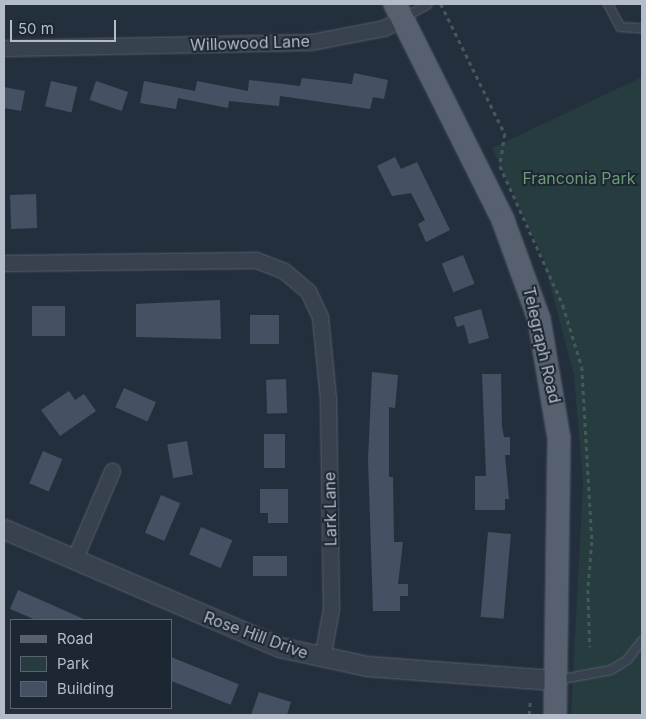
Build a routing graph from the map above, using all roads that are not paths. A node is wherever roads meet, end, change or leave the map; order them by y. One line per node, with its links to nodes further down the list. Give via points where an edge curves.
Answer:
1 (428, 4): 3 (lane)
2 (608, 4): 4 (lane, via 620,27)
3 (399, 11): 5 (street, Willowood Lane, via 384,28 311,42); 12 (main road, Telegraph Road, via 503,220 540,319 558,438)
4 (642, 28)
5 (4, 48)
6 (4, 263): 11 (street, Lark Lane, via 232,258 270,264 298,280 315,303 326,360 331,609)
7 (112, 471): 9 (street)
8 (4, 529): 9 (street, Rose Hill Drive)
9 (74, 560): 11 (street, Rose Hill Drive, via 250,636)
10 (642, 641): 12 (lane, via 627,660 611,670)
11 (322, 658): 12 (street, Rose Hill Drive, via 400,669)
12 (555, 680): 13 (main road, Telegraph Road)
13 (555, 715)

